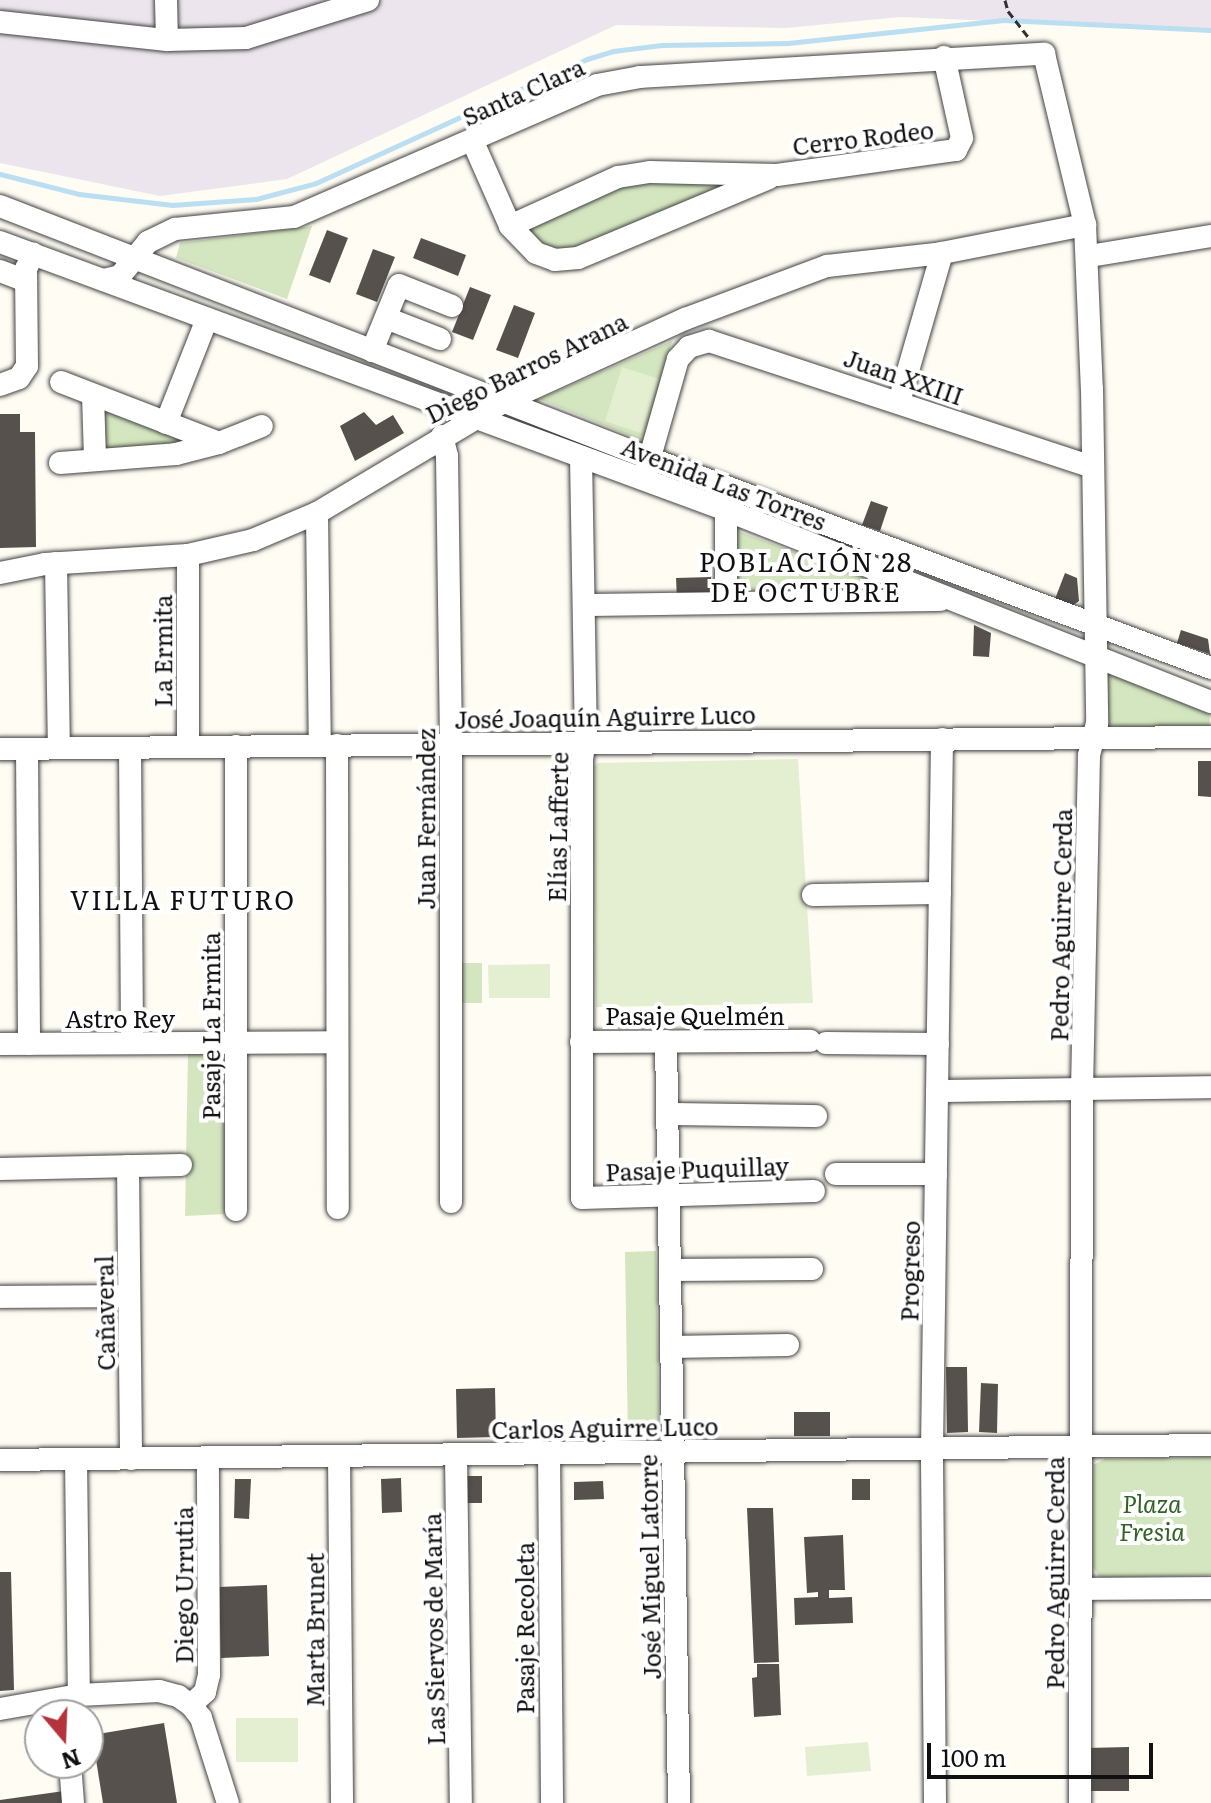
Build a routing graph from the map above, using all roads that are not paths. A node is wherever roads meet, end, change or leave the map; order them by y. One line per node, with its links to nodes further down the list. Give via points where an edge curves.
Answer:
1 (166, 0): 4 (street)
2 (368, 0): 4 (street, via 246,38)
3 (0, 22): 4 (street)
4 (167, 40)
5 (1044, 54): 6 (street, Santa Clara); 11 (street, Pedro Aguirre Cerda)
6 (944, 57): 7 (street, Santa Clara, via 640,77 597,85); 8 (street, Cerro Rodeo, via 962,138 956,150)
7 (473, 142): 12 (street); 18 (street, Santa Clara, via 294,217 175,229 148,242)
8 (777, 175): 12 (street, via 650,172 618,177); 12 (street, via 578,258 555,260 536,253)
9 (0, 206): 10 (street, Avenida Las Torres)
10 (22, 215): 14 (street, Avenida Las Torres, via 2,229); 18 (street, Avenida Las Torres)
11 (1085, 225): 15 (street, Diego Barros Arana); 17 (street, Pedro Aguirre Cerda)
12 (510, 226)
13 (1211, 236): 17 (street)
14 (2, 243): 16 (street, Avenida Las Torres)
15 (942, 253): 32 (street, Diego Barros Arana, via 827,266 685,319); 33 (street)
16 (33, 254): 20 (street, Avenida Las Torres); 21 (street)
17 (1089, 256): 42 (street, Pedro Aguirre Cerda)
18 (136, 261): 20 (street, Santa Clara, via 120,276); 26 (street, Avenida Las Torres)
19 (0, 271): 21 (street)
20 (104, 280): 24 (street, Avenida Las Torres)
21 (26, 281): 29 (street, via 27,366 19,378)
22 (452, 306): 23 (street, via 399,285)
23 (386, 318): 25 (street); 26 (street)
24 (207, 319): 30 (street, Avenida Las Torres); 35 (street)
25 (440, 339)
26 (372, 351): 27 (street, Avenida Las Torres)
27 (405, 363): 30 (street); 32 (street, Avenida Las Torres)
28 (61, 382): 31 (street)
29 (0, 385)
30 (394, 390): 34 (street, Avenida Las Torres)
31 (93, 395): 35 (street); 40 (street)
32 (505, 401): 34 (street, Diego Barros Arana); 43 (street, Avenida Las Torres)
33 (899, 402): 42 (street, Juan XXIII); 43 (street, Juan XXIII, via 720,342 696,344 678,359)
34 (473, 419): 37 (street, Diego Barros Arana); 39 (street, Avenida Las Torres)
35 (166, 423): 38 (street)
36 (262, 426): 38 (street)
37 (442, 436): 45 (street, Diego Barros Arana); 60 (street, Juan Fernández, via 447,456)
38 (219, 443): 40 (street, via 176,454)
39 (581, 457): 43 (street, Avenida Las Torres); 51 (street, Elías Lafferte)
40 (95, 460): 41 (street)
41 (60, 463)
42 (1093, 467): 52 (street, Pedro Aguirre Cerda)
43 (646, 469): 44 (street, Avenida Las Torres); 52 (street, Avenida Las Torres)
44 (726, 510): 49 (street, Avenida Las Torres); 50 (street)
45 (317, 513): 46 (street, Diego Barros Arana, via 253,540); 61 (street)
46 (188, 555): 47 (street, Diego Barros Arana); 63 (street, La Ermita)
47 (56, 563): 48 (street, Diego Barros Arana); 64 (street)
48 (0, 573)
49 (953, 600): 50 (street); 53 (street, Avenida Las Torres)
50 (726, 603): 51 (street)
51 (584, 605): 59 (street, Elías Lafferte)
52 (1096, 625): 53 (street, Pedro Aguirre Cerda); 54 (street, Avenida Las Torres)
53 (1097, 657): 55 (street, Avenida Las Torres); 57 (street, Pedro Aguirre Cerda)
54 (1211, 668)
55 (1211, 702)
56 (1211, 737): 57 (street, José Joaquín Aguirre Luco)
57 (1094, 738): 58 (street, José Joaquín Aguirre Luco); 79 (street, Pedro Aguirre Cerda, via 1089,756)
58 (942, 739): 59 (street, José Joaquín Aguirre Luco); 68 (street, Progreso)
59 (584, 743): 60 (street, José Joaquín Aguirre Luco); 72 (street, Elías Lafferte)
60 (451, 744): 61 (street, José Joaquín Aguirre Luco); 91 (street, Juan Fernández)
61 (328, 745): 62 (street, José Joaquín Aguirre Luco); 71 (street)
62 (236, 746): 63 (street, José Joaquín Aguirre Luco); 74 (street, Pasaje La Ermita)
63 (188, 747): 65 (street, José Joaquín Aguirre Luco)
64 (59, 748): 65 (street, José Joaquín Aguirre Luco); 67 (street, José Joaquín Aguirre Luco)
65 (130, 748): 73 (street)
66 (0, 749): 67 (street, José Joaquín Aguirre Luco)
67 (27, 749): 76 (street)
68 (940, 893): 69 (street); 77 (street, Progreso)
69 (813, 895)
70 (666, 1041): 72 (street, Pasaje Quelmén); 77 (street, Pasaje Quelmén); 81 (street, José Miguel Latorre)
71 (337, 1042): 74 (street, Astro Rey); 92 (street)
72 (581, 1042): 90 (street, Elías Lafferte)
73 (132, 1043): 74 (street, Astro Rey); 76 (street, Astro Rey)
74 (235, 1043): 93 (street, Pasaje La Ermita)
75 (0, 1044): 76 (street, Astro Rey)
76 (29, 1044)
77 (938, 1044): 80 (street, Progreso)
78 (1211, 1087): 79 (street)
79 (1082, 1089): 80 (street); 101 (street, Pedro Aguirre Cerda)
80 (937, 1091): 87 (street, Progreso)
81 (667, 1114): 82 (street); 89 (street, José Miguel Latorre)
82 (816, 1116)
83 (181, 1165): 84 (street)
84 (128, 1166): 85 (street); 96 (street, Cañaveral)
85 (0, 1169)
86 (836, 1174): 87 (street)
87 (936, 1174): 102 (street, Progreso)
88 (814, 1191): 89 (street, Pasaje Puquillay)
89 (669, 1194): 90 (street, Pasaje Puquillay); 95 (street, José Miguel Latorre)
90 (582, 1198)
91 (451, 1202)
92 (338, 1208)
93 (236, 1210)
94 (812, 1269): 95 (street)
95 (670, 1270): 99 (street, José Miguel Latorre)
96 (129, 1296): 97 (street); 109 (street, Cañaveral)
97 (0, 1297)
98 (788, 1345): 99 (street)
99 (671, 1347): 103 (street, José Miguel Latorre)
100 (1211, 1445): 101 (street, Carlos Aguirre Luco)
101 (1080, 1446): 102 (street, Carlos Aguirre Luco); 112 (street, Pedro Aguirre Cerda)
102 (932, 1448): 103 (street, Carlos Aguirre Luco); 125 (street, Progreso)
103 (673, 1452): 104 (street, Carlos Aguirre Luco); 124 (street, José Miguel Latorre)
104 (549, 1453): 105 (street, Carlos Aguirre Luco); 123 (street, Pasaje Recoleta)
105 (456, 1455): 106 (street, Carlos Aguirre Luco); 122 (street, Las Siervos de María)
106 (339, 1456): 107 (street, Carlos Aguirre Luco); 121 (street, Marta Brunet)
107 (208, 1458): 109 (street, Carlos Aguirre Luco); 115 (street, Diego Urrutia, via 209,1675 205,1692)
108 (76, 1459): 109 (street, Carlos Aguirre Luco); 110 (street, Carlos Aguirre Luco); 113 (street)
109 (131, 1459)
110 (0, 1460)
111 (1211, 1588): 112 (street)
112 (1080, 1589): 126 (street, Pedro Aguirre Cerda)
113 (68, 1699)
114 (98, 1699): 115 (street, via 159,1691)
115 (191, 1705): 120 (street, via 205,1727)
116 (24, 1707): 117 (street)
117 (0, 1709)
118 (71, 1779): 119 (street)
119 (73, 1803)
120 (228, 1803)
121 (342, 1803)
122 (461, 1803)
123 (552, 1803)
124 (679, 1803)
125 (935, 1803)
126 (1080, 1803)

